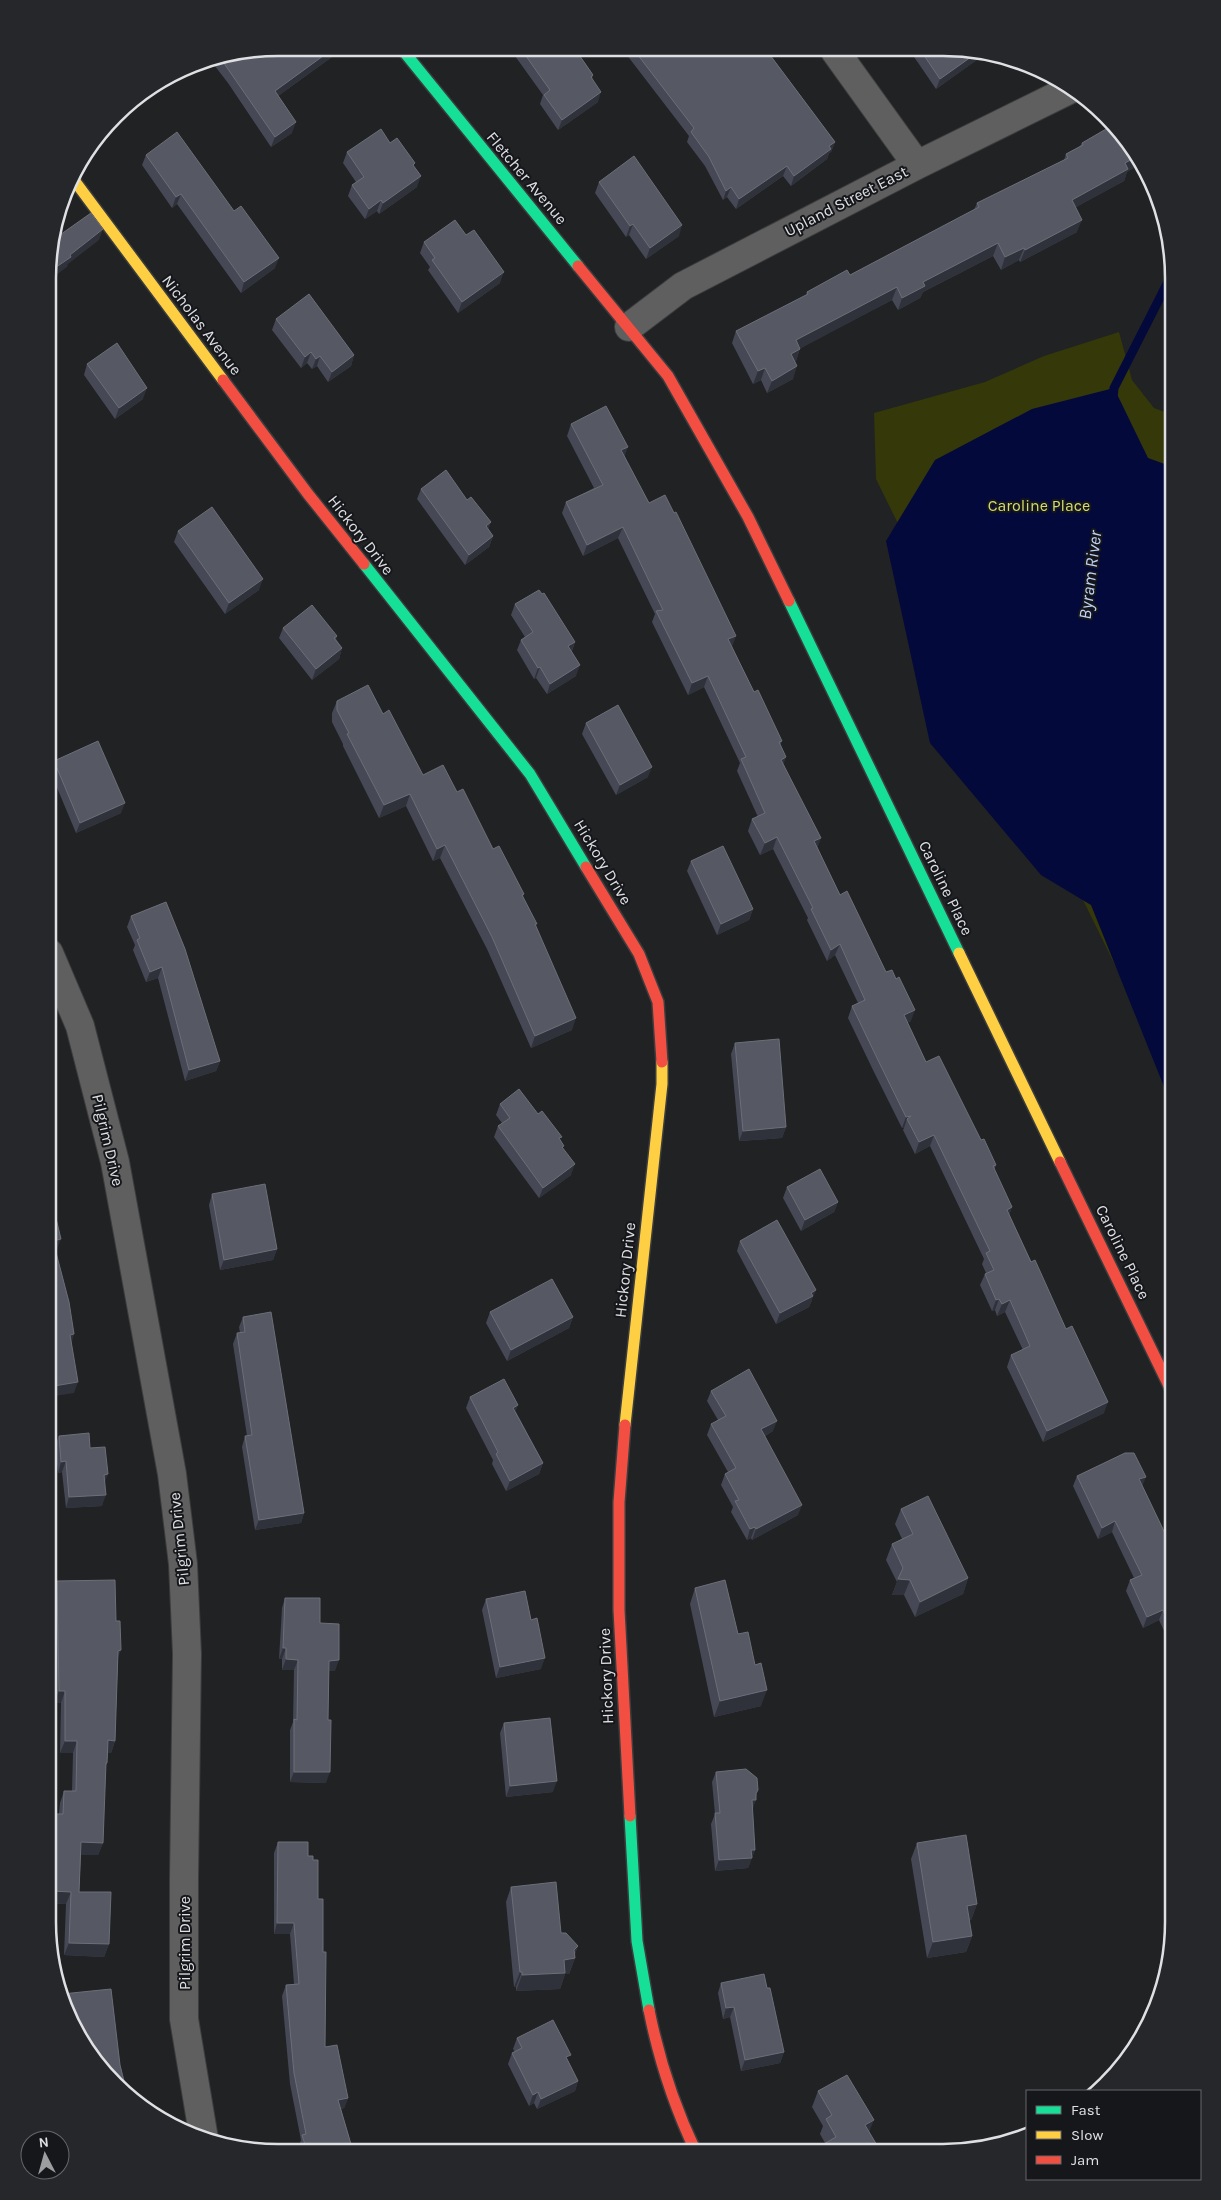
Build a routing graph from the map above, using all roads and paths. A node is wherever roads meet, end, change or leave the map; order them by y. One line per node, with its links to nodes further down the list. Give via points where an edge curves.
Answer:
1 (408, 56): 6 (street, Fletcher Avenue)
2 (839, 56): 4 (street)
3 (1064, 93): 4 (street, Upland Street East)
4 (917, 165): 6 (street, Upland Street East, via 683,286)
5 (77, 184): 7 (street, Nicholas Avenue)
6 (629, 327): 9 (street, Caroline Place, via 668,376 748,517)
7 (308, 494): 11 (street, Hickory Drive, via 530,774 639,954 658,1002 662,1084 619,1502 619,1610 637,1940 663,2072)
8 (56, 969): 10 (street, Pilgrim Drive, via 80,1026 115,1162 172,1474 183,1564 187,1654 184,2019)
9 (1165, 1377)
10 (203, 2130)
11 (692, 2144)

